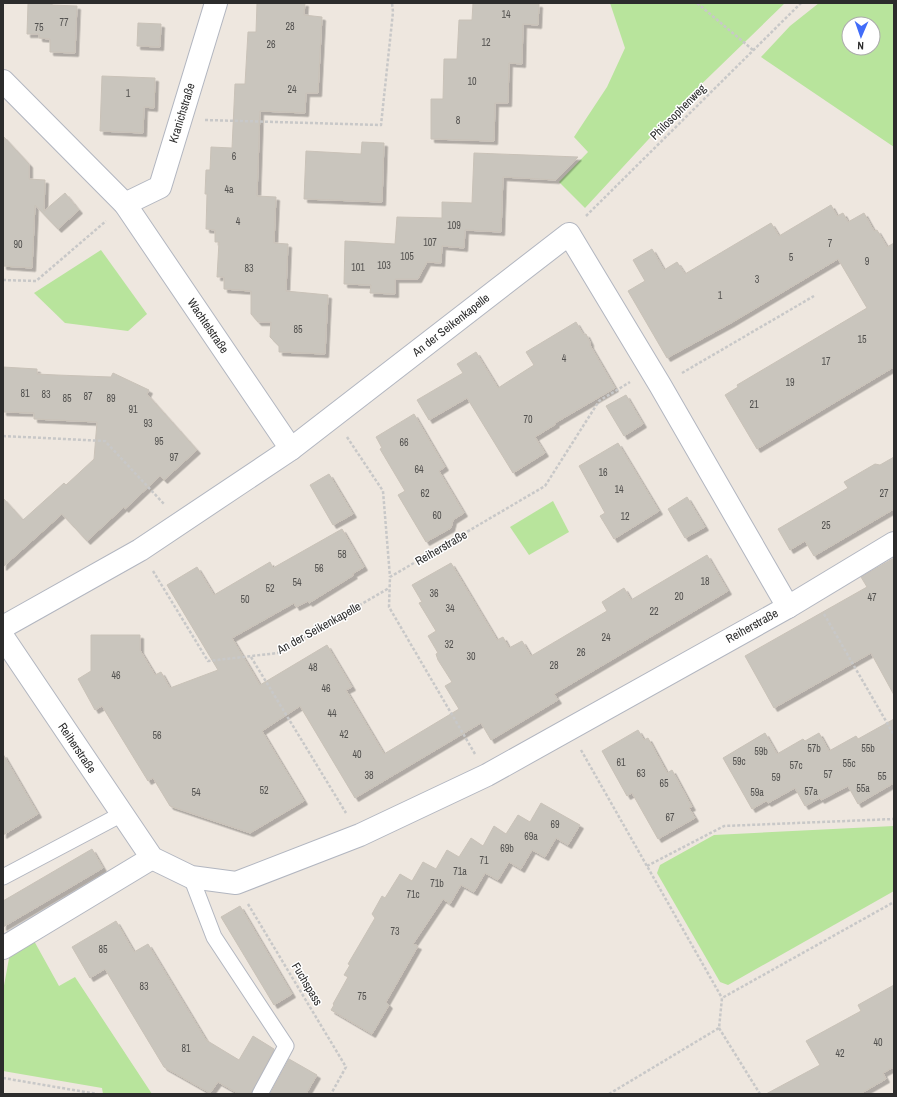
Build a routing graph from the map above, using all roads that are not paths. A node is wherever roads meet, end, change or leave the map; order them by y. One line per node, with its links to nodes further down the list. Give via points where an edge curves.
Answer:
1 (216, 3): 3 (street, Kranichstraße, via 160,187)
2 (3, 81): 3 (street, Wachtelstraße)
3 (125, 204): 5 (street, Wachtelstraße)
4 (569, 234): 5 (street, An der Seikenkapelle); 7 (street, Reiherstraße, via 656,377)
5 (291, 448): 8 (street, An der Seikenkapelle, via 140,550)
6 (894, 544): 7 (street, Reiherstraße)
7 (788, 607): 13 (street, Reiherstraße, via 487,776 360,835 236,883)
8 (3, 627)
9 (3, 637): 10 (street, Reiherstraße)
10 (122, 814): 11 (street, Reiherstraße); 12 (lane)
11 (152, 858): 13 (street, Reiherstraße); 14 (street)
12 (3, 877)
13 (191, 877): 15 (lane, via 214,937 286,1046)
14 (3, 948)
15 (260, 1094)

